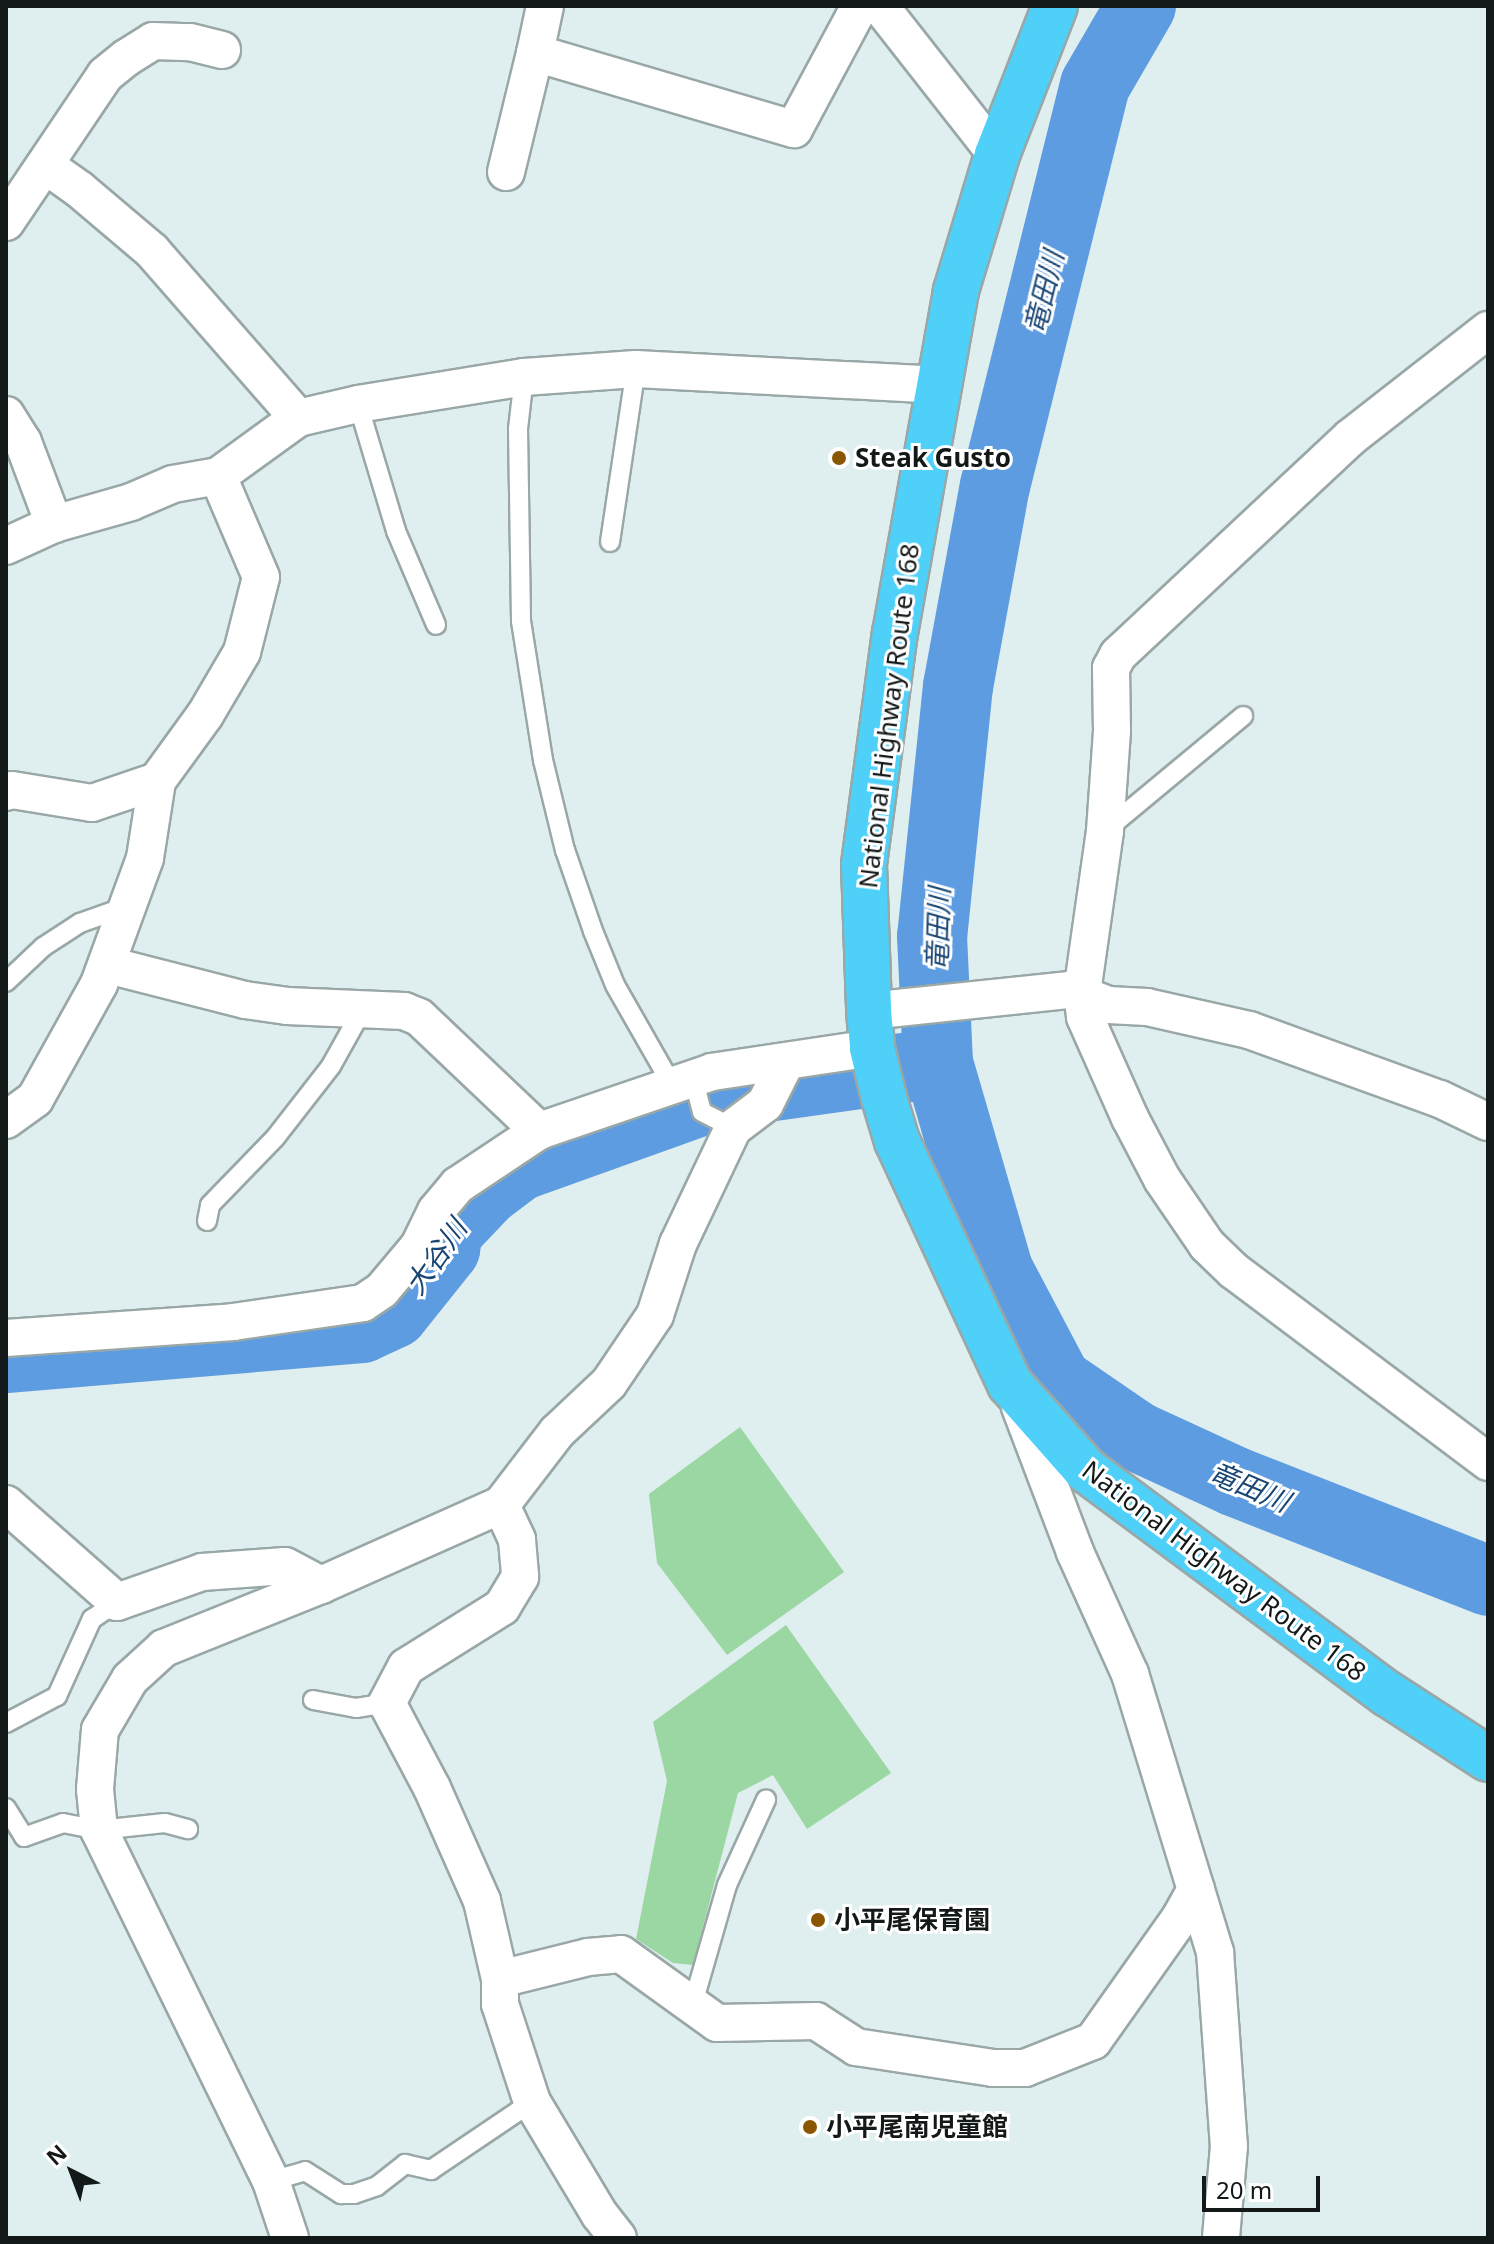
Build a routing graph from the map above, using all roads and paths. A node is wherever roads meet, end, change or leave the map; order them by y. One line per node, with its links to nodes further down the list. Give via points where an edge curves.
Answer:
1 (545, 6): 6 (street)
2 (860, 6): 6 (street, via 794,129)
3 (880, 6): 7 (street)
4 (1055, 6): 7 (highway, National Highway Route 168)
5 (222, 50): 8 (street, via 153,41 139,50 105,75)
6 (535, 53): 9 (street)
7 (997, 155): 14 (highway, National Highway Route 168, via 956,291)
8 (45, 165): 10 (street); 17 (street, via 152,251)
9 (506, 172)
10 (6, 222)
11 (1488, 330): 26 (street, via 1351,437 1118,655 1111,668)
12 (636, 369): 13 (street); 14 (street); 20 (lane)
13 (524, 377): 15 (street); 34 (lane, via 518,429 521,621 543,760 565,850 615,985)
14 (937, 385): 32 (highway, National Highway Route 168, via 895,632 864,865)
15 (358, 404): 17 (street); 22 (lane, via 396,531)
16 (6, 415): 19 (street, via 23,442)
17 (298, 418): 18 (street)
18 (218, 476): 19 (street, via 173,484); 24 (street, via 261,577 242,652)
19 (54, 524): 21 (street)
20 (610, 542)
21 (6, 546)
22 (436, 625)
23 (1243, 716): 26 (lane)
24 (157, 781): 25 (street, via 92,803); 27 (street, via 145,858)
25 (6, 792)
26 (1105, 831): 30 (street)
27 (125, 907): 28 (street); 29 (lane, via 80,923 43,947)
28 (108, 965): 31 (street, via 245,1000); 35 (street, via 35,1099)
29 (6, 982)
30 (1076, 991): 32 (street); 36 (street, via 1108,1005 1147,1007 1249,1030 1440,1099); 41 (street, via 1130,1118 1162,1179 1207,1245 1234,1271)
31 (364, 1007): 37 (street, via 419,1017); 38 (lane, via 331,1066 275,1138 210,1205)
32 (878, 1046): 33 (street); 40 (highway, National Highway Route 168, via 897,1141)
33 (786, 1062): 34 (street); 34 (street, via 765,1104)
34 (699, 1098): 37 (street); 43 (street, via 678,1244 655,1315 609,1383 557,1432)
35 (6, 1120)
36 (1488, 1122)
37 (539, 1131): 39 (street, via 458,1185 436,1211 419,1246 382,1290 363,1303 233,1322)
38 (207, 1221)
39 (6, 1338)
40 (1010, 1384): 49 (highway, National Highway Route 168, via 1086,1470 1388,1694); 54 (street, via 1075,1552 1130,1674)
41 (1488, 1462)
42 (6, 1504): 45 (street)
43 (501, 1505): 44 (street); 47 (street, via 517,1540 520,1577 502,1607 406,1667)
44 (321, 1585): 45 (street, via 285,1566 202,1572); 53 (street, via 164,1648 130,1679 100,1730 95,1789)
45 (117, 1602): 48 (lane, via 92,1619 57,1696)
46 (313, 1700): 47 (lane, via 356,1708)
47 (387, 1703): 55 (street, via 482,1901)
48 (6, 1723)
49 (1488, 1759)
50 (766, 1800): 56 (lane, via 727,1885)
51 (6, 1808): 53 (lane, via 24,1837 63,1823)
52 (188, 1829): 53 (lane, via 165,1823)
53 (99, 1830): 58 (street)
54 (1196, 1889): 56 (street, via 1093,2041 1025,2068 856,2047 816,2021 717,2023); 61 (street, via 1215,1952 1229,2146)
55 (500, 1979): 56 (street, via 621,1954); 57 (street, via 500,2004)
56 (692, 2007)
57 (532, 2102): 58 (lane, via 431,2170 405,2164 377,2186 354,2194 341,2194 305,2171); 60 (street)
58 (271, 2181): 59 (street)
59 (290, 2238)
60 (618, 2238)
61 (1221, 2238)

